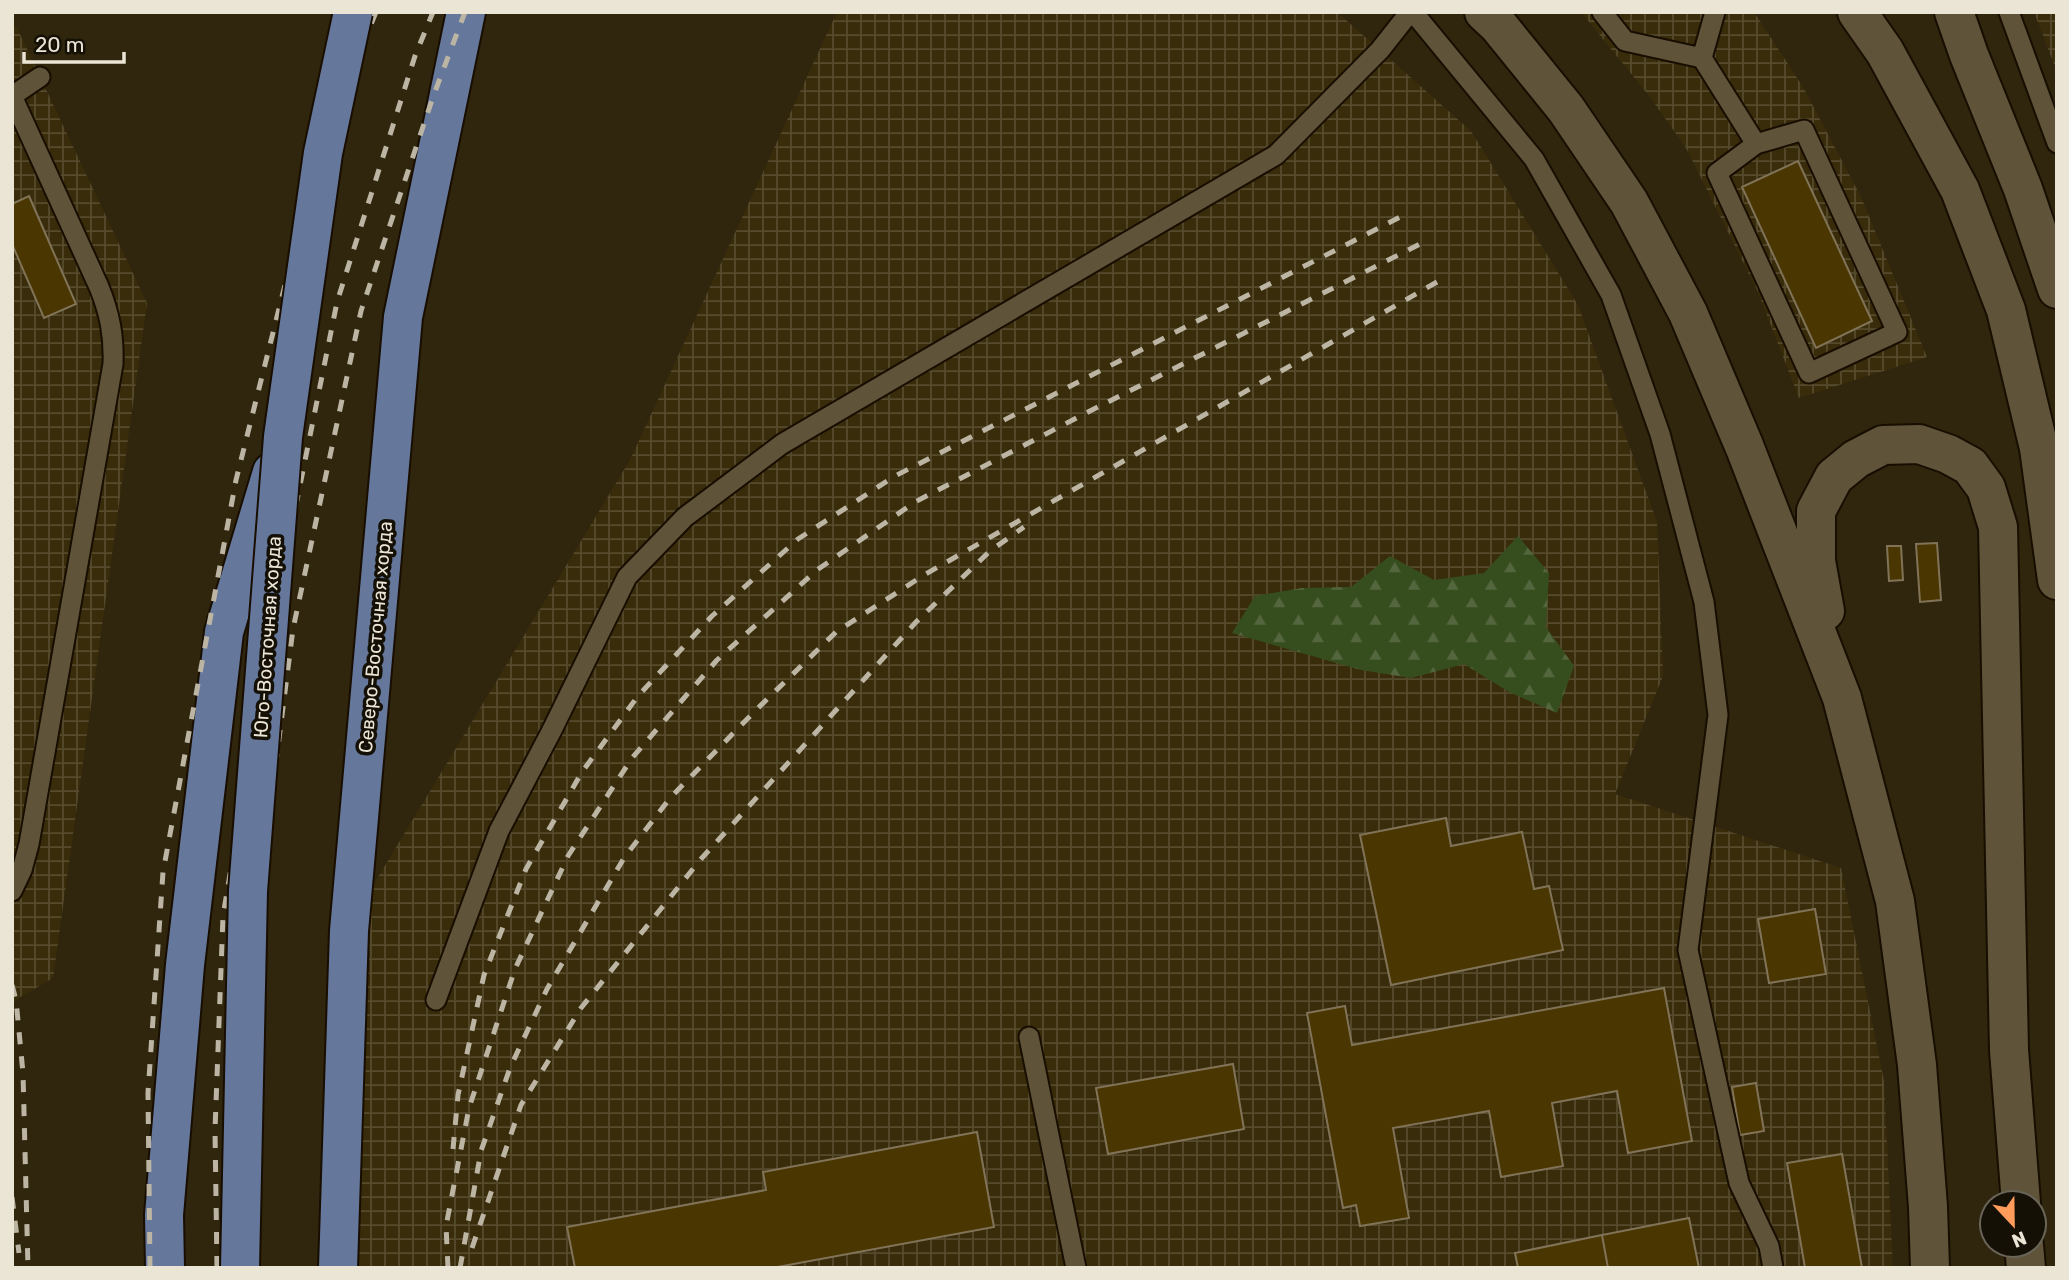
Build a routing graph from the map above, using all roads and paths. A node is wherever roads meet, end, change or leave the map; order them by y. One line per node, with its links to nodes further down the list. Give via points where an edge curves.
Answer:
1 (353, 12): 16 (main road, Юго-Восточная хорда, bridge, via 323,153)
2 (466, 12): 25 (main road, Северо-Восточная хорда, via 403,317 349,930)
3 (1411, 12): 20 (lane, via 1380,50 1276,155 782,444 685,517 627,577 499,831); 27 (lane, via 1534,159 1611,295 1660,434 1704,602 1718,715 1688,950 1739,1184 1769,1246)
4 (1484, 12): 18 (main road, via 1566,109 1629,202 1688,313)
5 (1601, 12): 10 (lane, via 1625,41)
6 (1715, 12): 10 (lane)
7 (1857, 12): 17 (main road, via 1885,52 1960,190 2006,310 2039,448)
8 (1954, 12): 15 (main road)
9 (2009, 12): 14 (lane)
10 (1702, 58): 13 (lane)
11 (40, 77): 12 (lane)
12 (12, 96): 19 (lane, via 99,288 114,342 29,844)
13 (1756, 144): 13 (lane, via 1717,173 1809,373 1897,332 1804,130)
14 (2057, 144)
15 (2057, 289)
16 (283, 437): 23 (main road, bridge, via 224,632 185,965 164,1215); 24 (main road, Юго-Восточная хорда, bridge, via 247,891)
17 (2057, 580)
18 (1842, 698): 22 (main road, via 1816,561 1816,511 1834,477 1883,445 1919,444 1948,454 1970,466 1986,488 1998,527 2008,1050); 28 (main road, via 1895,901 1917,1065)
19 (12, 891)
20 (436, 1000)
21 (1029, 1037): 26 (lane)
22 (2020, 1189)
23 (165, 1268)
24 (240, 1268)
25 (338, 1268)
26 (1076, 1268)
27 (1773, 1268)
28 (1930, 1268)

